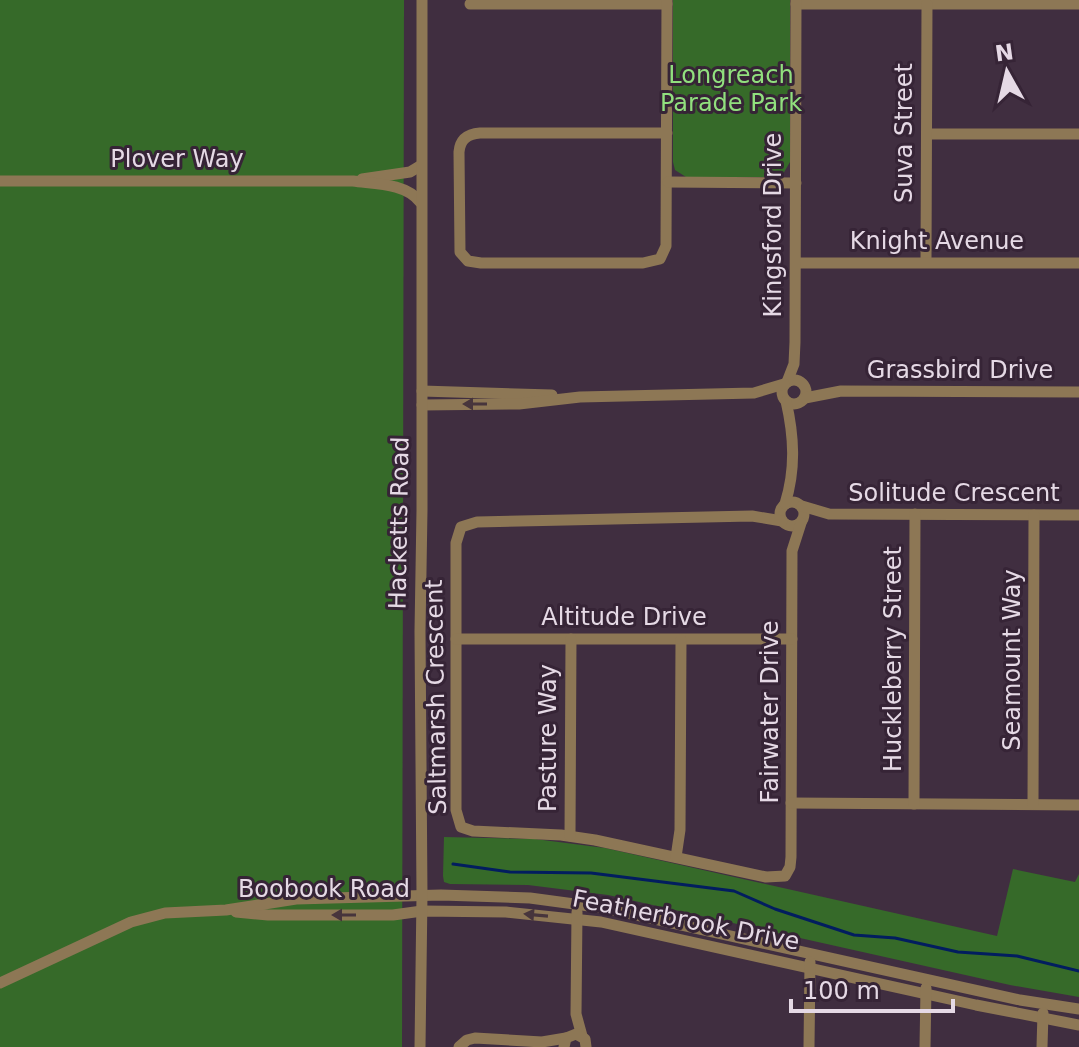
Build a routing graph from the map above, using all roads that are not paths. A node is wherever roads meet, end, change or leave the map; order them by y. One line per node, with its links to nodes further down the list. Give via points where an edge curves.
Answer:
1 (422, 0): 10 (street, Hacketts Road)
2 (667, 2): 4 (street); 7 (street)
3 (796, 2): 5 (street); 14 (street, Kingsford Drive)
4 (470, 4)
5 (927, 4): 6 (street); 8 (street, Suva Street)
6 (1079, 4)
7 (667, 133): 13 (street); 13 (street, via 466,137 459,152 460,252 468,261 657,261 666,246)
8 (927, 134): 9 (street); 16 (street, Suva Street)
9 (1079, 134)
10 (420, 166): 12 (street, Plover Way); 15 (street, Hacketts Road)
11 (0, 181): 12 (street, Plover Way)
12 (353, 181): 15 (street, Plover Way, via 401,188)
13 (668, 182): 14 (street)
14 (796, 183): 17 (street, Kingsford Drive)
15 (420, 202): 22 (street, Hacketts Road)
16 (926, 262): 17 (street, Knight Avenue); 18 (street, Knight Avenue)
17 (796, 263): 19 (street, Kingsford Drive)
18 (1079, 263)
19 (795, 354): 20 (street, Kingsford Drive); 21 (street, Kingsford Drive)
20 (802, 382): 21 (street); 23 (street, Grassbird Drive); 27 (street)
21 (785, 383): 25 (street); 28 (street)
22 (422, 391): 26 (street); 29 (street, Hacketts Road)
23 (841, 391): 24 (street, Grassbird Drive); 27 (street, Grassbird Drive)
24 (1079, 392)
25 (754, 393): 26 (street); 28 (street)
26 (580, 397): 29 (street, one-way to 29)
27 (804, 399): 28 (street, via 793,404); 30 (street)
28 (785, 400): 30 (street)
29 (422, 405): 53 (street, Hacketts Road)
30 (793, 431): 31 (street)
31 (793, 477): 32 (street); 33 (street)
32 (784, 505): 33 (street); 38 (street); 39 (street)
33 (801, 505): 34 (street, Solitude Crescent); 40 (street)
34 (829, 514): 35 (street, Solitude Crescent); 40 (street, Solitude Crescent)
35 (915, 514): 36 (street, Solitude Crescent); 47 (street, Huckleberry Street)
36 (1034, 515): 37 (street, Solitude Crescent); 48 (street, Seamount Way)
37 (1079, 515)
38 (752, 516): 39 (street); 42 (street, Saltmarsh Crescent, via 467,523 456,543)
39 (783, 522): 40 (street, via 791,527); 41 (street, Fairwater Drive)
40 (802, 522): 41 (street, Fairwater Drive)
41 (792, 551): 44 (street, Fairwater Drive)
42 (456, 639): 43 (street, Altitude Drive); 50 (street, Saltmarsh Crescent, via 459,824 473,831)
43 (571, 639): 45 (street, Altitude Drive); 50 (street, Pasture Way)
44 (792, 639): 45 (street, Altitude Drive); 46 (street, Fairwater Drive)
45 (681, 640): 51 (street)
46 (791, 803): 47 (street); 52 (street, Fairwater Drive)
47 (914, 804): 48 (street)
48 (1033, 804): 49 (street)
49 (1079, 805)
50 (570, 836): 51 (street, Saltmarsh Crescent)
51 (676, 857): 52 (street, Saltmarsh Crescent, via 766,877)
52 (788, 872)
53 (422, 895): 54 (street, Featherbrook Drive); 55 (street, Boobook Road, via 296,899); 56 (street, Hacketts Road)
54 (578, 903): 57 (street); 58 (street, Featherbrook Drive)
55 (226, 910): 56 (street, Boobook Road, one-way to 55, via 268,915); 61 (street, Boobook Road, via 165,913 131,922)
56 (422, 911): 57 (street, Featherbrook Drive, one-way to 56); 71 (street, Hacketts Road)
57 (577, 919): 59 (street, Featherbrook Drive); 65 (street)
58 (812, 953): 59 (street); 60 (street, Featherbrook Drive)
59 (809, 968): 62 (street, Featherbrook Drive); 74 (street)
60 (927, 979): 62 (street); 63 (street, Featherbrook Drive)
61 (0, 983)
62 (926, 994): 66 (street, Featherbrook Drive); 75 (street)
63 (1045, 1005): 64 (street, Featherbrook Drive); 66 (street)
64 (1079, 1009)
65 (576, 1014): 68 (street); 70 (street)
66 (1042, 1019): 67 (street, Featherbrook Drive); 76 (street)
67 (1079, 1025)
68 (566, 1040): 69 (street); 70 (street, via 576,1034)
69 (542, 1042): 72 (street, via 475,1038); 73 (street)
70 (587, 1043)
71 (420, 1047)
72 (459, 1047)
73 (555, 1047)
74 (809, 1047)
75 (925, 1047)
76 (1042, 1047)

